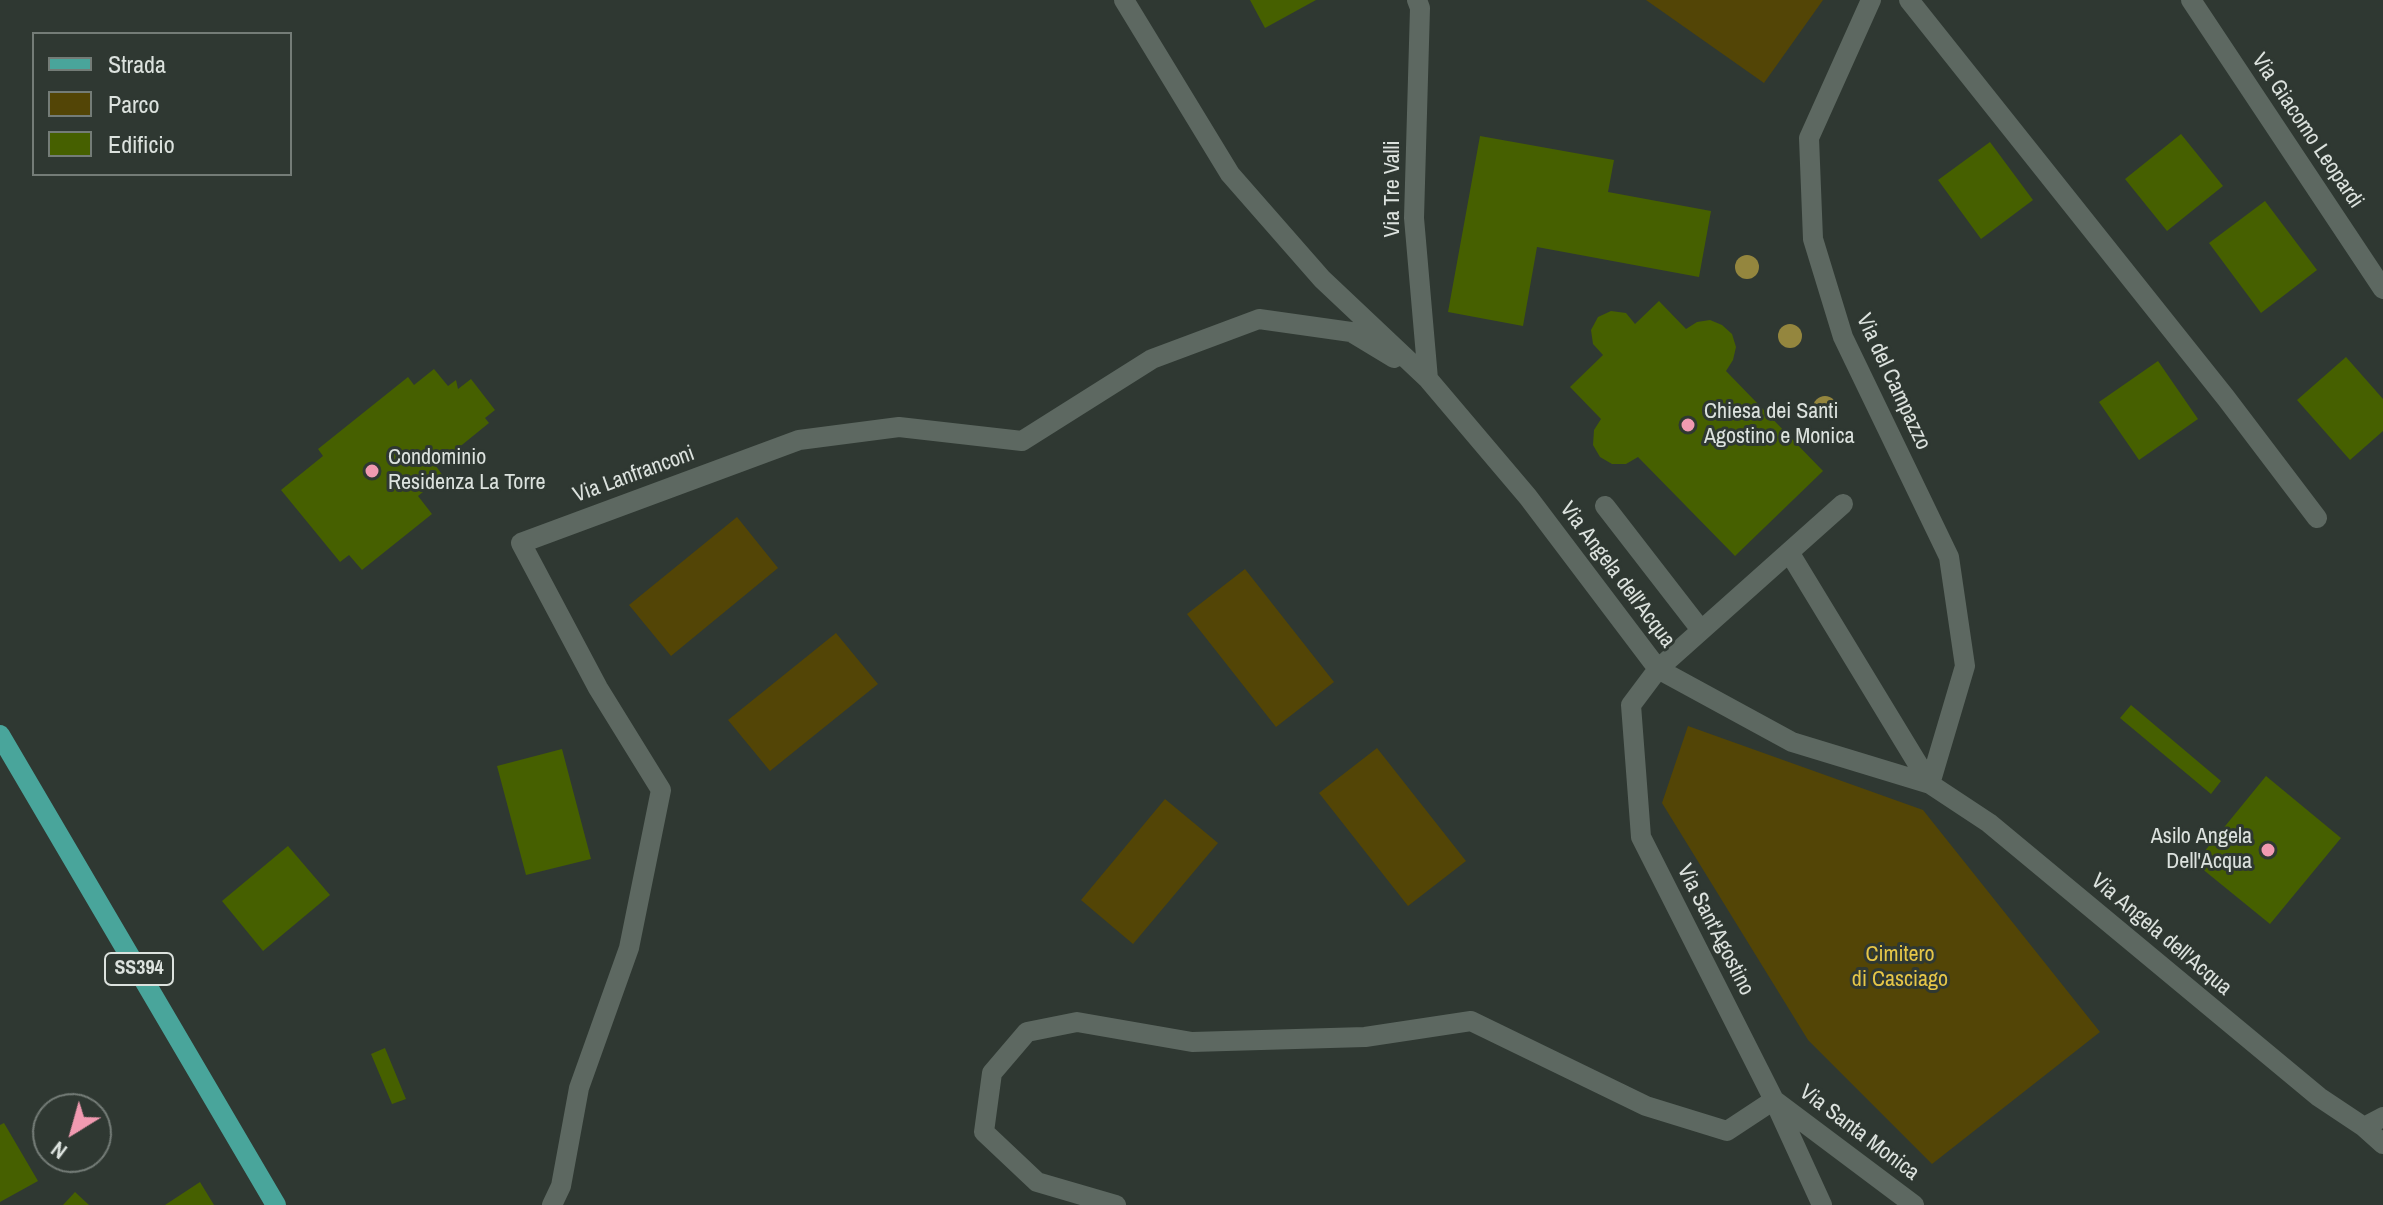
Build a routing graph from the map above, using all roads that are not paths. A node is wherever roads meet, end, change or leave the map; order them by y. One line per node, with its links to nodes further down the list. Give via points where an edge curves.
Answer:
1 (1124, 0): 7 (street, Via Angela dell'Acqua, via 1230,174 1322,279)
2 (1417, 0): 7 (street, Via Tre Valli, via 1414,218)
3 (1871, 0): 15 (street, Via del Campazzo, via 1809,138 1813,239 1843,337 1949,557 1965,666)
4 (1909, 0): 10 (street)
5 (2191, 0): 6 (street, Via Giacomo Leopardi)
6 (2383, 289)
7 (1428, 379): 13 (street, Via Angela dell'Acqua, via 1528,497); 21 (street, Via Lanfranconi, via 1351,332 1259,319 1152,359 1022,441 899,427 799,440 521,543 598,688 661,790 629,948 579,1088 561,1186)
8 (1843, 504): 11 (street, Via Sant'Agostino)
9 (1605, 506): 12 (street)
10 (2317, 518)
11 (1789, 552): 12 (street, Via Sant'Agostino); 15 (street)
12 (1701, 630): 13 (street, Via Sant'Agostino)
13 (1658, 669): 15 (street, Via Angela dell'Acqua, via 1792,742); 16 (street, Via Sant'Agostino, via 1631,705 1641,837)
14 (0, 735): 20 (main road, SS394)
15 (1930, 784): 18 (street, Via Angela dell'Acqua, via 1989,823 2319,1097)
16 (1774, 1100): 22 (street, via 1727,1131 1646,1106 1471,1021 1365,1037 1192,1042 1077,1022 1027,1032 992,1073 984,1132 1037,1182); 23 (street, Via Sant'Agostino); 24 (street, Via Santa Monica)
17 (2383, 1117): 18 (street)
18 (2364, 1127): 19 (street, Via Angela dell'Acqua)
19 (2383, 1144)
20 (276, 1205)
21 (552, 1205)
22 (1116, 1205)
23 (1822, 1205)
24 (1914, 1205)

